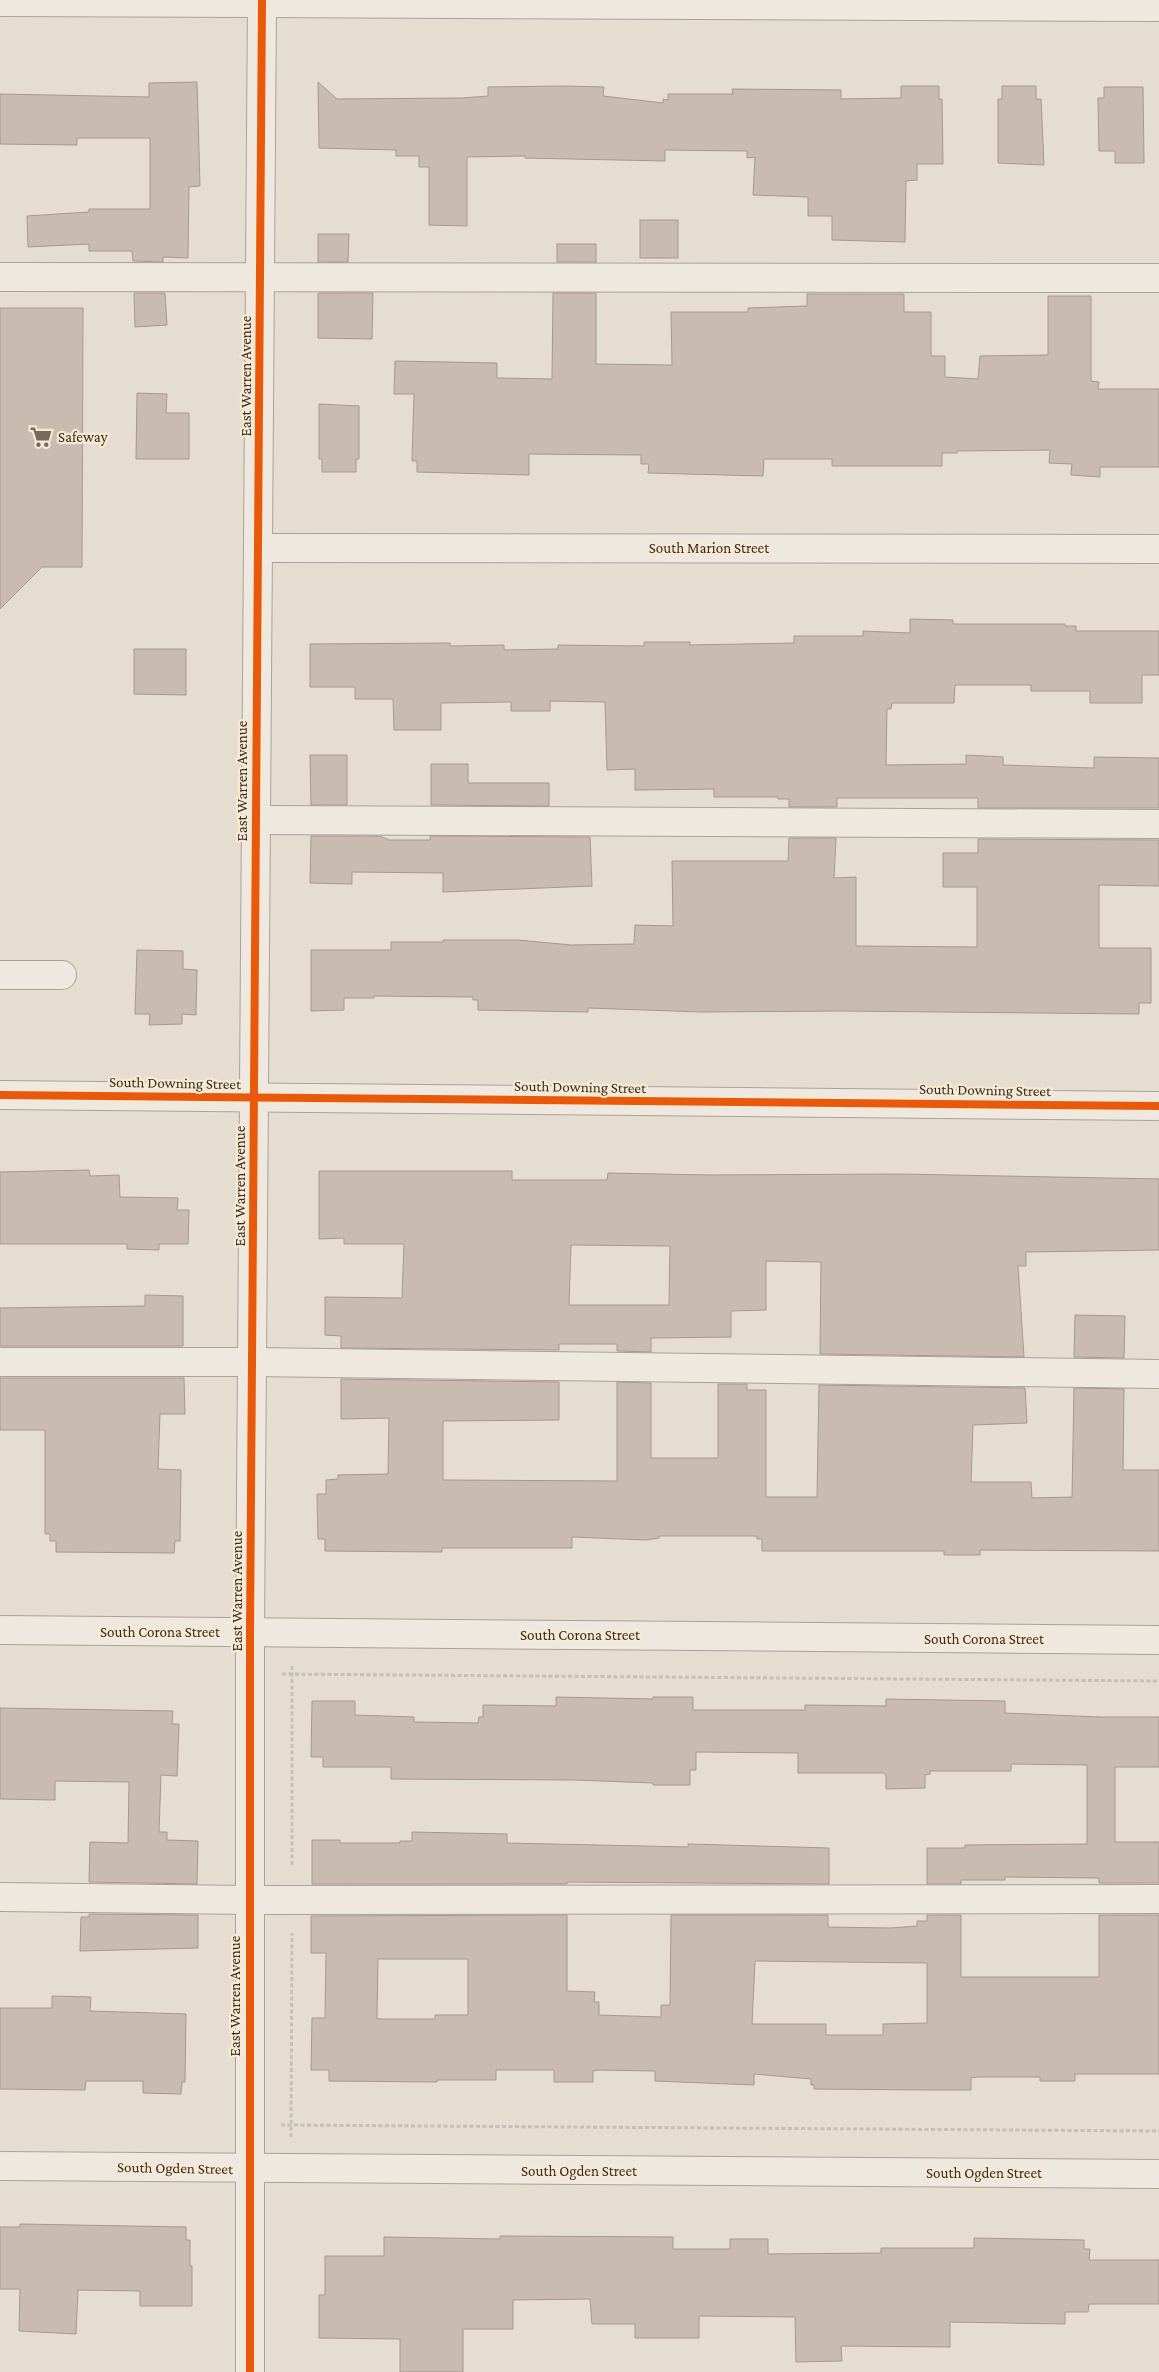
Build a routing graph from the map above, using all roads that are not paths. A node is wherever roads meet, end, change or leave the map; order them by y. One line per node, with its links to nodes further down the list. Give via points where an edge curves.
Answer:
1 (262, 1): 2 (street); 3 (street); 5 (street, East Warren Avenue)
2 (0, 2)
3 (1159, 7)
4 (0, 277): 5 (street)
5 (260, 278): 6 (street); 7 (street, East Warren Avenue)
6 (1159, 278)
7 (258, 548): 8 (street, South Marion Street); 9 (street, East Warren Avenue)
8 (1159, 549)
9 (256, 820): 10 (street); 14 (street, East Warren Avenue)
10 (1159, 824)
11 (0, 975): 12 (street)
12 (62, 975)
13 (0, 1095): 14 (street, South Downing Street)
14 (254, 1098): 15 (street, South Downing Street); 17 (street, East Warren Avenue)
15 (1159, 1106)
16 (0, 1362): 17 (street)
17 (253, 1362): 18 (street); 20 (street, East Warren Avenue)
18 (1159, 1374)
19 (0, 1630): 20 (street, South Corona Street)
20 (250, 1632): 21 (street, South Corona Street); 24 (street, East Warren Avenue)
21 (1159, 1640)
22 (0, 1898): 24 (street)
23 (1159, 1899): 24 (street)
24 (249, 1900): 26 (street, East Warren Avenue)
25 (0, 2166): 26 (street, South Ogden Street)
26 (249, 2169): 27 (street, South Ogden Street); 28 (street, East Warren Avenue)
27 (1159, 2174)
28 (250, 2372)

